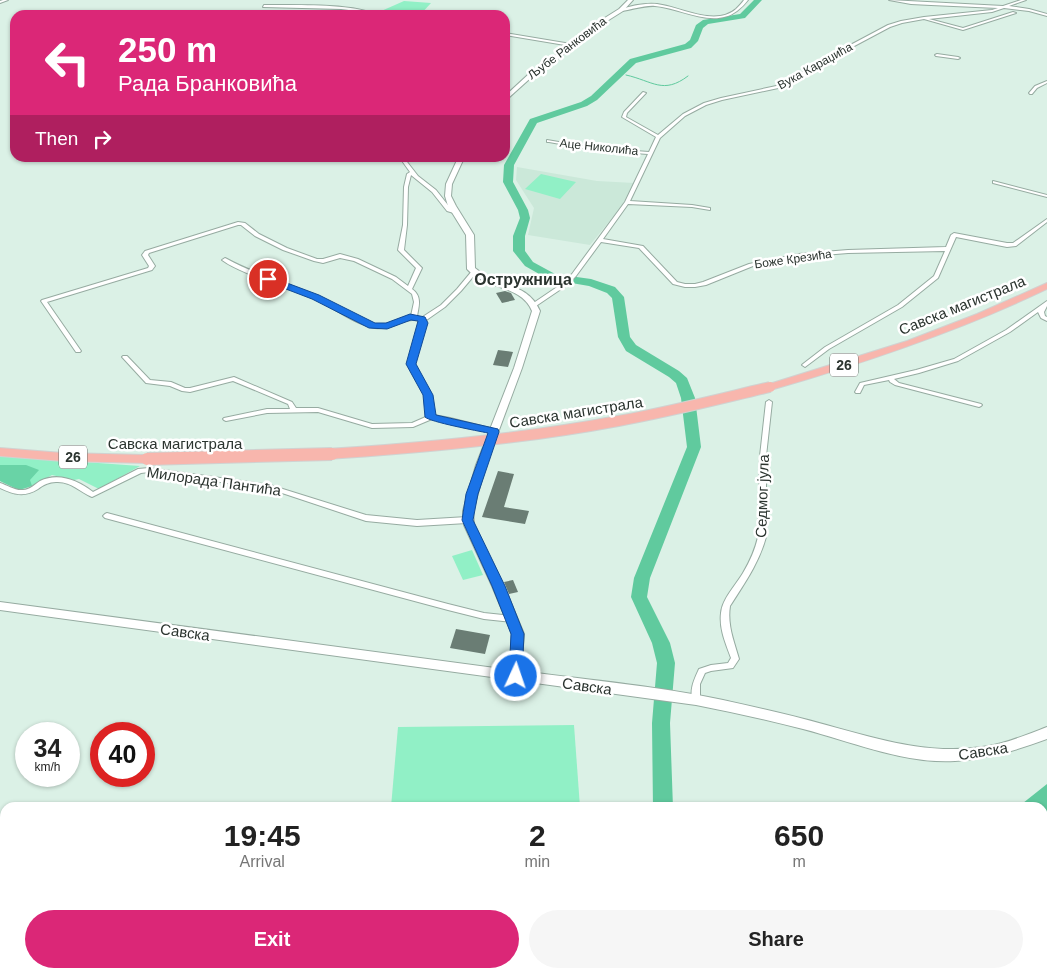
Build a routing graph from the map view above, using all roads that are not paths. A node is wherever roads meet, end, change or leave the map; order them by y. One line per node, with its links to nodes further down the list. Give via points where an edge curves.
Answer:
1 (6, 0): 9 (street)
2 (631, 0): 14 (street, Љубе Ранковића)
3 (746, 0): 14 (street, via 731,14 708,18 656,5)
4 (891, 0): 5 (street)
5 (994, 0)
6 (1010, 0): 7 (street); 8 (street)
7 (1006, 1)
8 (1022, 1): 11 (street); 17 (street, Вука Караџића, via 984,13)
9 (0, 2)
10 (264, 6): 13 (street)
11 (1036, 9): 12 (street); 16 (street)
12 (1047, 9)
13 (359, 10)
14 (621, 10): 19 (street, Љубе Ранковића)
15 (1014, 13): 17 (street, via 963,29)
16 (1047, 15)
17 (924, 18): 26 (street, Вука Караџића, via 889,26 782,86 705,104 684,114)
18 (510, 35): 19 (street)
19 (571, 45): 25 (street, Љубе Ранковића, via 532,73)
20 (937, 55): 21 (street)
21 (958, 58)
22 (1047, 82): 24 (street)
23 (644, 93): 26 (street, via 624,117)
24 (1031, 93)
25 (510, 94)
26 (658, 137): 28 (street, Вука Караџића)
27 (549, 141): 28 (street, Аце Николића, via 594,149)
28 (649, 153): 34 (street, Вука Караџића)
29 (405, 162): 31 (street)
30 (459, 162): 36 (street, via 448,190)
31 (413, 172): 36 (street, via 449,210); 43 (street, via 409,174 406,187 401,250 419,268)
32 (995, 182): 33 (street)
33 (1047, 196)
34 (627, 202): 35 (street); 38 (street, Вука Караџића)
35 (708, 209)
36 (457, 213): 41 (street, via 470,235 470,265)
37 (1047, 220): 39 (street, via 1014,245 954,235)
38 (600, 240): 39 (street, Боже Крезића, via 641,247 672,281 683,286 711,282 754,264 803,256); 45 (street, Вука Караџића, via 565,284)
39 (947, 249): 51 (street, via 936,277 900,306 827,348)
40 (225, 260): 46 (street, via 316,297 373,326 387,326)
41 (474, 272): 45 (street, via 481,278 513,289); 48 (street, via 443,306)
42 (1047, 286): 60 (main road, Савска магистрала / 26, bridge, via 918,340 835,368 693,407 629,420 477,442 289,457 147,459)
43 (410, 288): 46 (street, via 417,297); 49 (street, via 351,258 340,256 319,261 284,249 240,224 147,252 145,256 152,266 150,269 47,299 44,303)
44 (1046, 304): 47 (street, via 1041,312); 52 (street, via 956,360)
45 (535, 309): 59 (street, via 518,368)
46 (414, 317): 48 (street)
47 (1047, 319)
48 (422, 320): 57 (street, via 411,364 428,395)
49 (78, 351)
50 (125, 357): 56 (street, via 148,382 171,384 187,390 234,379 290,403)
51 (805, 365)
52 (891, 378): 53 (street, via 862,384); 55 (street, via 897,384)
53 (858, 392)
54 (769, 402): 67 (street, Седмог јула, via 762,537 754,560 724,614 735,659 730,666 702,671 696,684)
55 (979, 405)
56 (293, 409): 57 (street, via 322,410 372,426 413,425); 58 (street)
57 (431, 417): 59 (street)
58 (226, 419)
59 (494, 432): 63 (street, via 472,494)
60 (0, 452)
61 (0, 485): 63 (street, Милорада Пантића, via 24,492 57,479 75,484 92,495 140,471 149,470 270,487 366,518 417,523)
62 (106, 516): 65 (street, via 475,614)
63 (467, 520): 65 (street)
64 (0, 606): 66 (street, Савска)
65 (512, 619): 66 (street, via 518,640)
66 (516, 676): 67 (street, Савска)
67 (696, 700): 68 (street, Савска, via 789,720 883,747 934,756 992,753)
68 (1047, 733)

